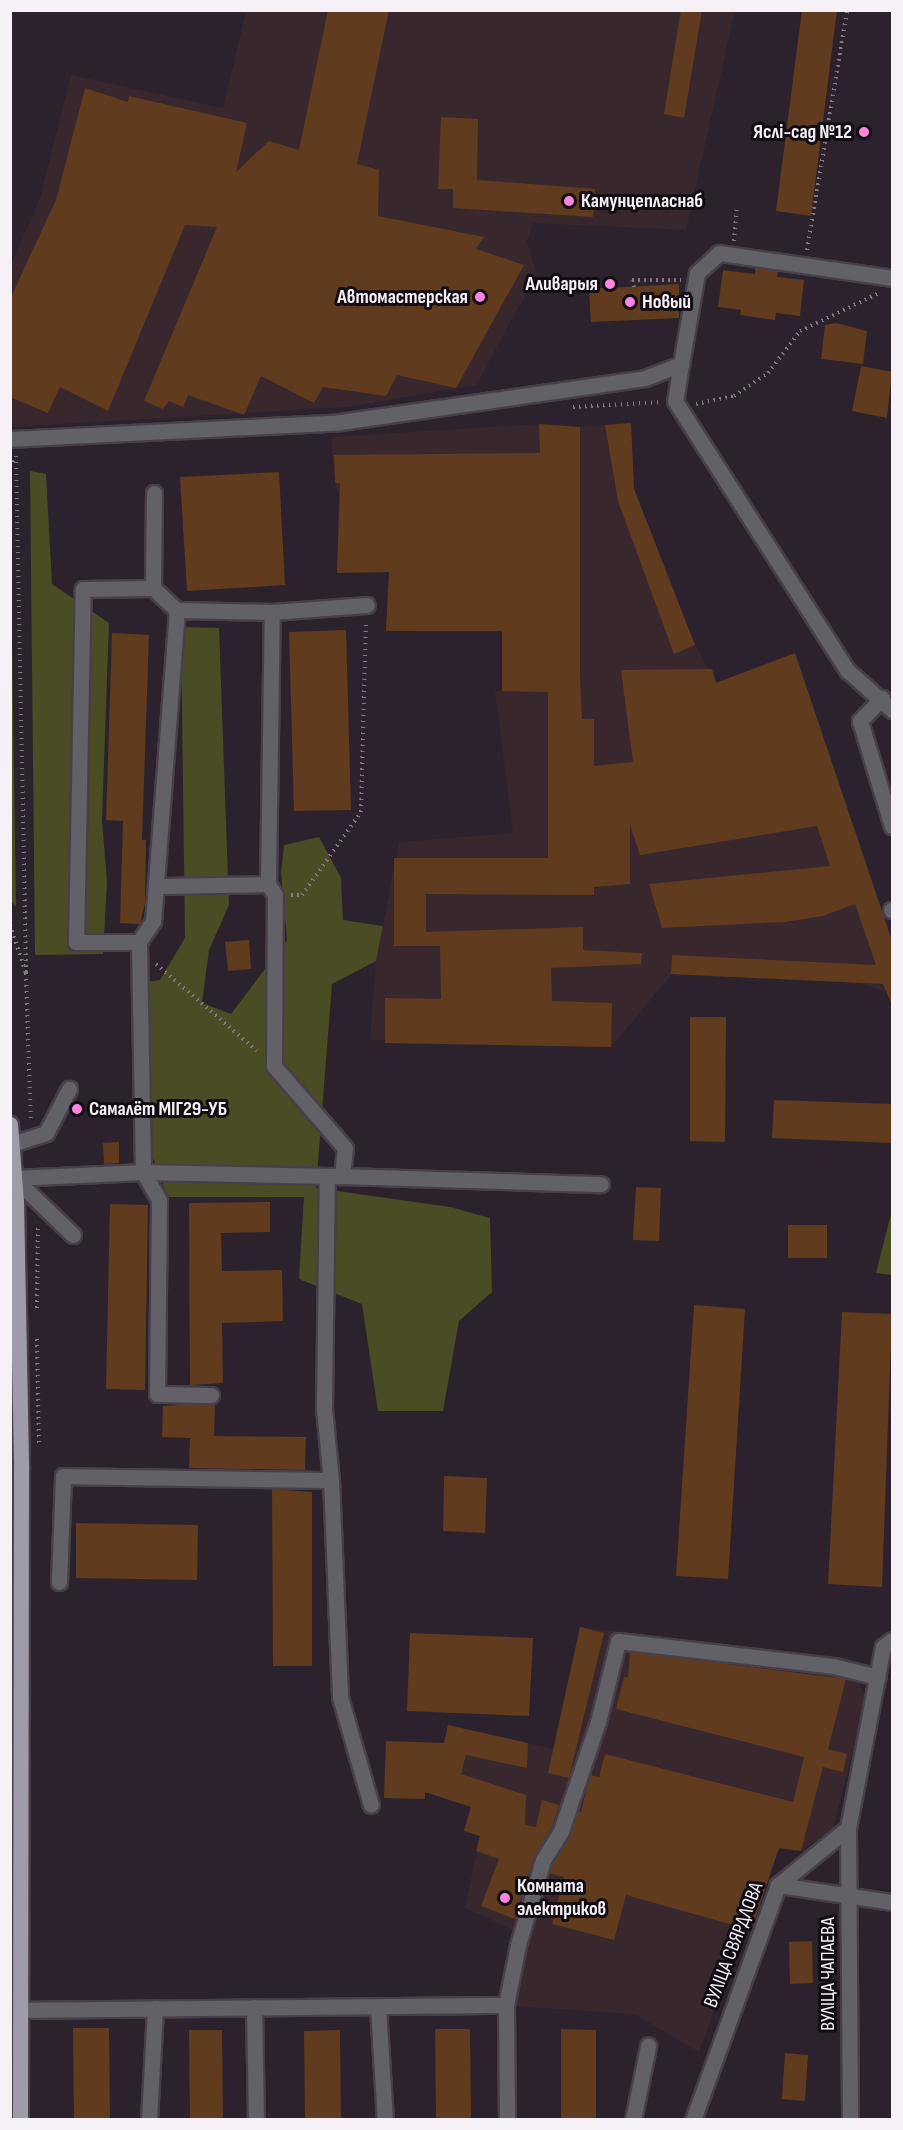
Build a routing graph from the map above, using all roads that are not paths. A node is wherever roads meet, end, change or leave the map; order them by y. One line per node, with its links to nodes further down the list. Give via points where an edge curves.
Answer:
1 (889, 284): 2 (street, via 719,253 697,273)
2 (681, 364): 3 (street, via 645,378 340,422); 9 (street, via 675,401 848,671)
3 (14, 447)
4 (154, 493): 5 (street)
5 (153, 588): 7 (street); 14 (street, via 83,589 75,942)
6 (367, 605): 8 (street)
7 (177, 610): 8 (street); 12 (street)
8 (272, 612): 13 (street)
9 (882, 698): 10 (street); 11 (street, via 860,721)
10 (892, 710)
11 (892, 826)
12 (156, 886): 13 (street); 14 (street, via 153,921)
13 (272, 889): 19 (street, via 274,1065 345,1148)
14 (139, 946): 18 (street)
15 (69, 1089): 17 (street, via 46,1133)
16 (10, 1124): 17 (main road)
17 (12, 1144): 20 (main road)
18 (143, 1172): 19 (street); 20 (street); 23 (street, via 159,1200 157,1394)
19 (335, 1176): 21 (street); 24 (street, via 324,1409)
20 (14, 1179): 22 (street); 33 (main road, via 21,1469)
21 (601, 1184)
22 (73, 1235)
23 (211, 1395)
24 (331, 1480): 25 (street, via 63,1476); 28 (street, via 340,1697)
25 (59, 1582)
26 (892, 1640): 27 (street, via 884,1647)
27 (878, 1677): 29 (street); 34 (street, via 833,1666 618,1641 598,1722 561,1832 543,1860 518,1946)
28 (371, 1805)
29 (848, 1828): 30 (street, ВУЛІЦА СВЯРДЛОВА); 31 (street, ВУЛІЦА ЧАПАЕВА)
30 (778, 1886): 31 (street); 46 (street, ВУЛІЦА СВЯРДЛОВА, via 751,1949)
31 (849, 1896): 32 (street); 47 (street, ВУЛІЦА ЧАПАЕВА)
32 (892, 1902)
33 (15, 1925): 38 (main road)
34 (506, 2006): 36 (street); 44 (street)
35 (254, 2007): 36 (street); 37 (street); 42 (street)
36 (378, 2007): 43 (street)
37 (155, 2008): 38 (street); 41 (street)
38 (21, 2010): 40 (main road)
39 (648, 2046): 45 (street)
40 (20, 2120)
41 (149, 2120)
42 (256, 2120)
43 (385, 2120)
44 (507, 2120)
45 (633, 2120)
46 (693, 2120)
47 (850, 2120)

